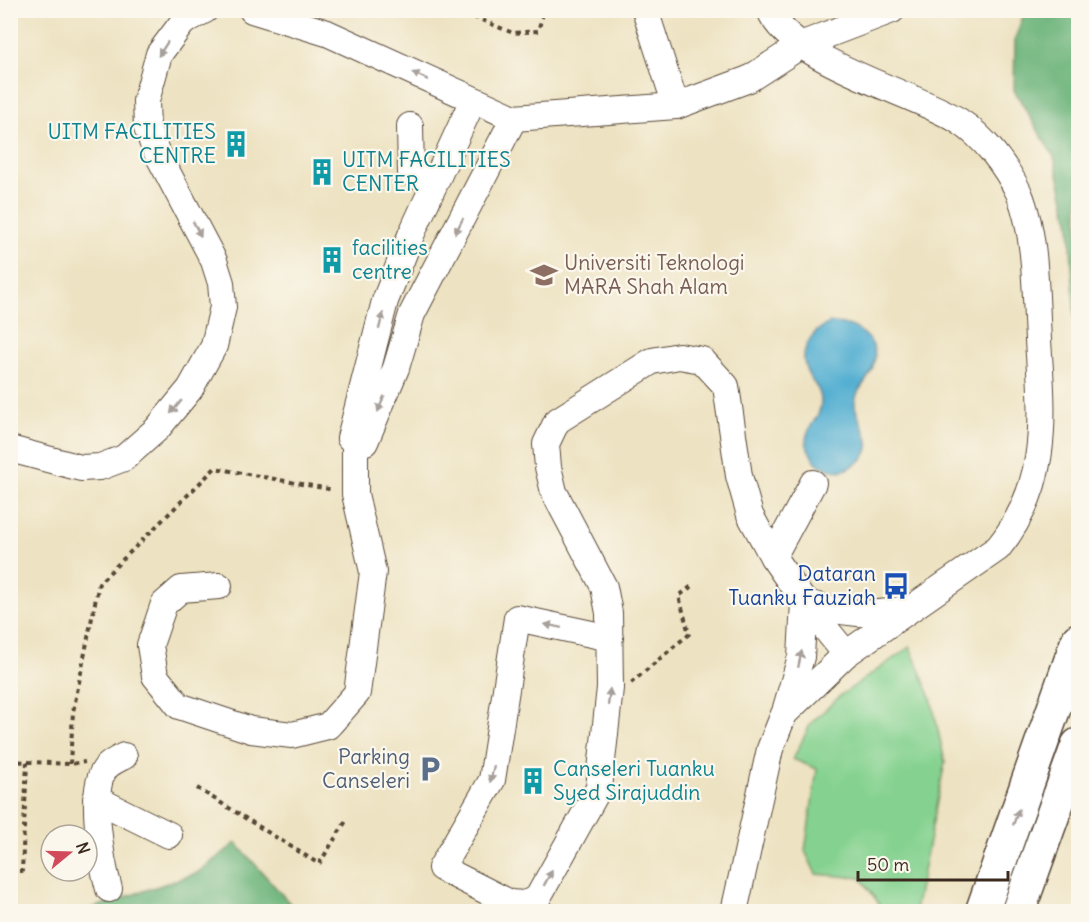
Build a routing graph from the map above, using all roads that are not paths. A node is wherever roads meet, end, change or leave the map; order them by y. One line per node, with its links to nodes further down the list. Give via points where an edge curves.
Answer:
1 (205, 10): 13 (street, one-way to 13, via 183,22 159,54 146,101 147,128 155,149 214,261 221,283 223,307 214,346 190,390 157,429 124,458 100,467 81,468)
2 (252, 10): 7 (street, one-way to 2, via 327,33)
3 (645, 10): 8 (street)
4 (770, 10): 6 (street, via 788,34)
5 (892, 10): 6 (street)
6 (803, 44): 8 (street, via 749,80); 18 (street, via 820,57 933,106 960,122 1004,168 1025,213 1042,399 1040,448 1030,494 1016,526 998,548)
7 (473, 100): 9 (street); 11 (street)
8 (676, 106): 9 (street)
9 (514, 118): 12 (street, one-way to 12, via 412,314 396,368 365,442)
10 (410, 126): 11 (street)
11 (423, 177): 12 (street, one-way to 11, via 351,438 385,301 411,235)
12 (355, 442): 16 (street, via 355,494 373,572 357,693 328,726 292,735 250,730 179,706 155,676 150,645 164,604 181,589)
13 (10, 449)
14 (813, 483): 15 (street)
15 (773, 556): 17 (street); 19 (street, via 747,505 726,386 702,360 680,356 652,361 557,421 546,444 554,492 604,587)
16 (219, 586)
17 (804, 602): 18 (street, via 826,609 872,614); 21 (street); 22 (street, one-way to 17, via 801,657)
18 (918, 605): 21 (street)
19 (610, 638): 19 (street, one-way to 19, via 517,618 492,780 441,868 510,903 524,904 537,899 599,788 610,688)
20 (1078, 640): 31 (main road, one-way to 20)
21 (846, 654): 22 (street)
22 (784, 714): 27 (street, via 770,749)
23 (1078, 745): 32 (main road)
24 (124, 756): 25 (street, via 105,768 97,784)
25 (96, 799): 26 (street); 28 (street)
26 (169, 835)
27 (742, 873): 29 (street); 30 (street)
28 (109, 889)
29 (734, 912)
30 (755, 912)
31 (982, 912)
32 (1018, 912)

